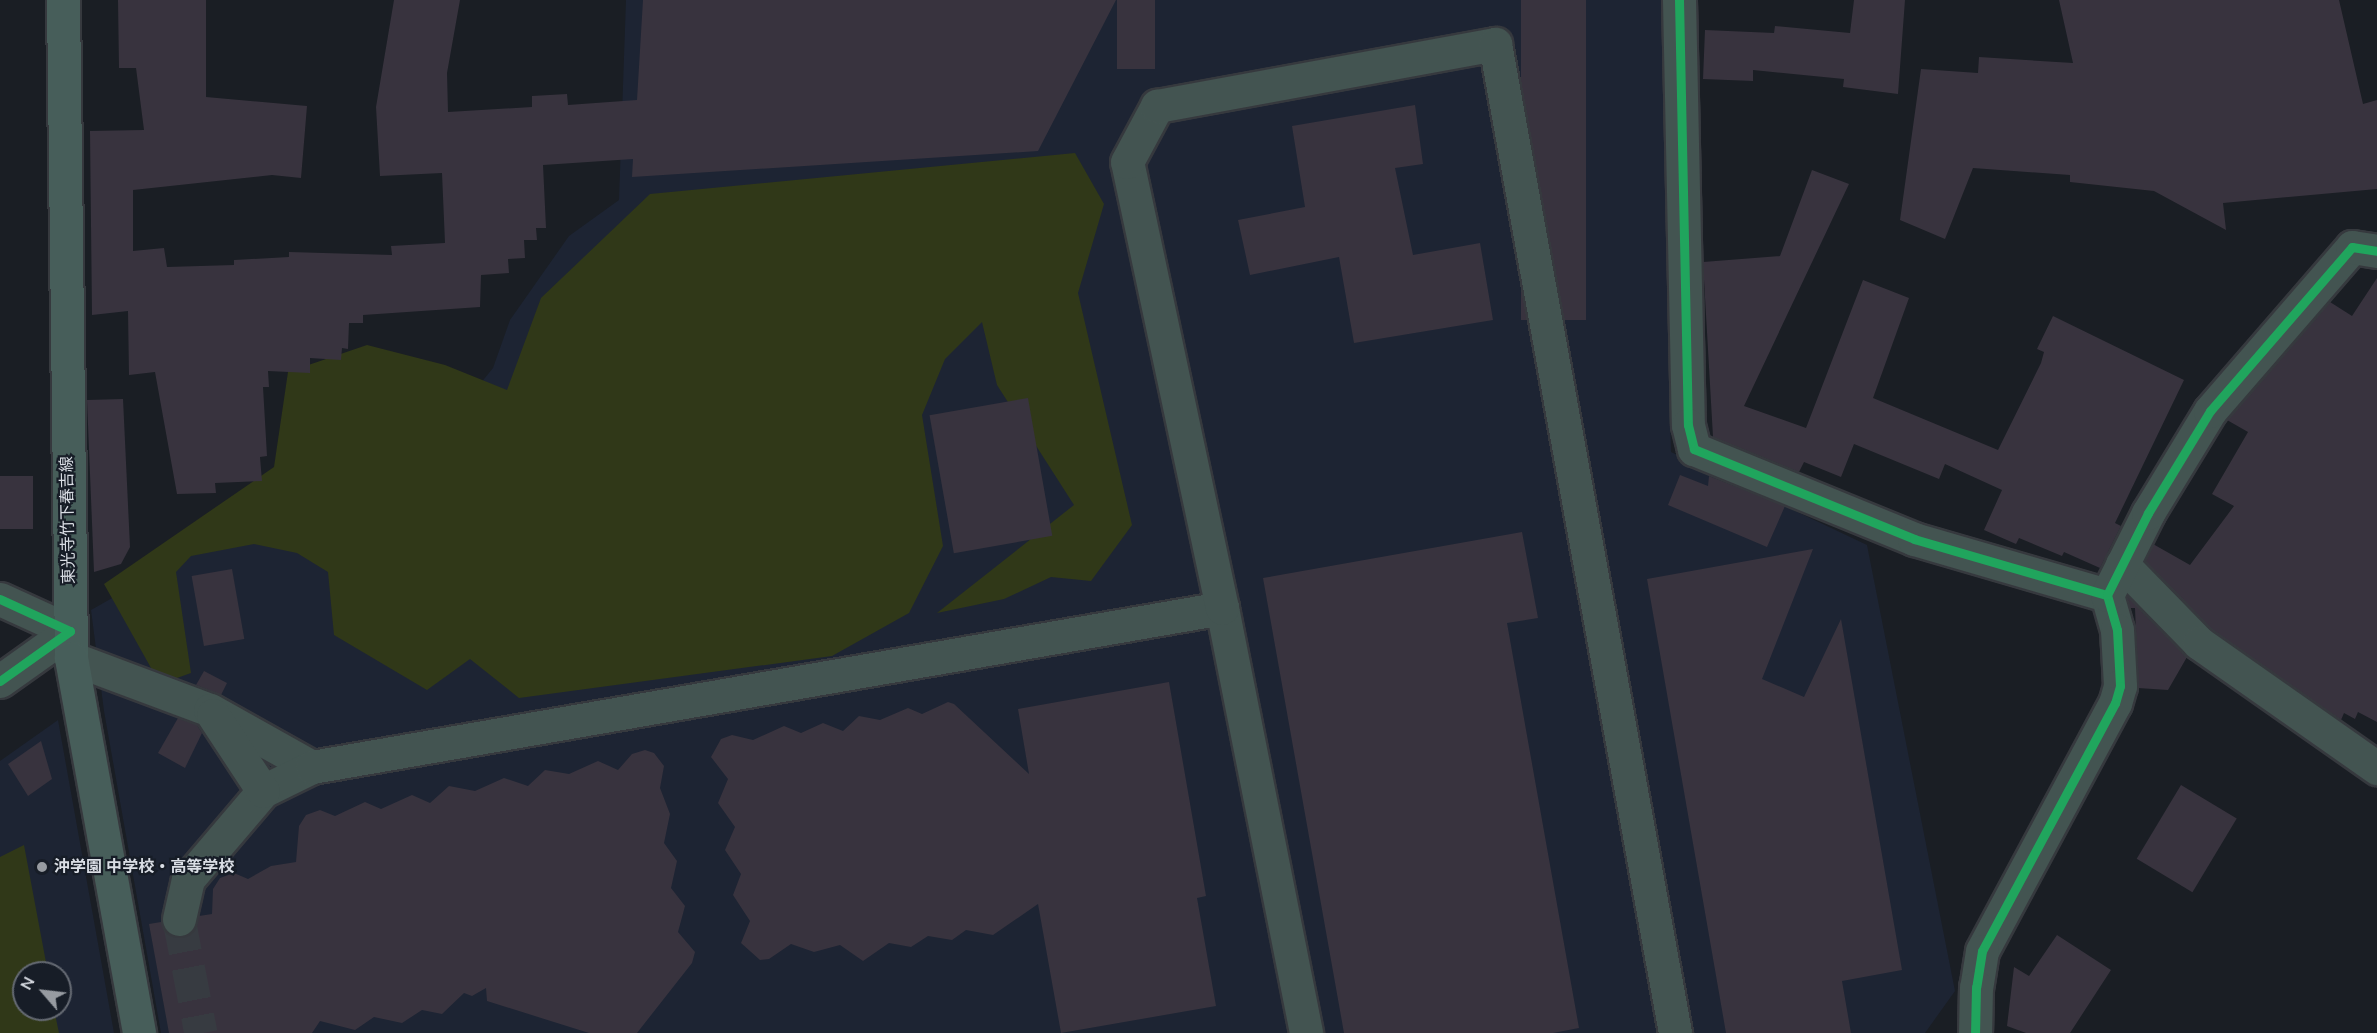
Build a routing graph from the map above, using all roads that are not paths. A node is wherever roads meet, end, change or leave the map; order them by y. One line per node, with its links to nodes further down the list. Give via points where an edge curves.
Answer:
1 (63, 0): 8 (main road, 東光寺竹下春吉線)
2 (1679, 0): 5 (street, via 1688,425 1694,449 1914,539)
3 (2377, 251): 4 (street, via 2352,246 2210,411)
4 (2121, 564): 5 (street); 12 (street, via 2199,643)
5 (2107, 595): 18 (street, via 2121,665 2117,695 1982,951)
6 (0, 599): 8 (street)
7 (1222, 608): 11 (street); 16 (street); 17 (street, via 1127,162 1157,106 1495,44)
8 (70, 644): 9 (street); 10 (street); 15 (main road, 東光寺竹下春吉線)
9 (0, 681)
10 (210, 710): 11 (street); 13 (street)
11 (312, 767): 13 (street)
12 (2377, 768)
13 (263, 791): 14 (street, via 188,879)
14 (179, 919)
15 (139, 1033)
16 (1306, 1033)
17 (1675, 1033)
18 (1975, 1033)

